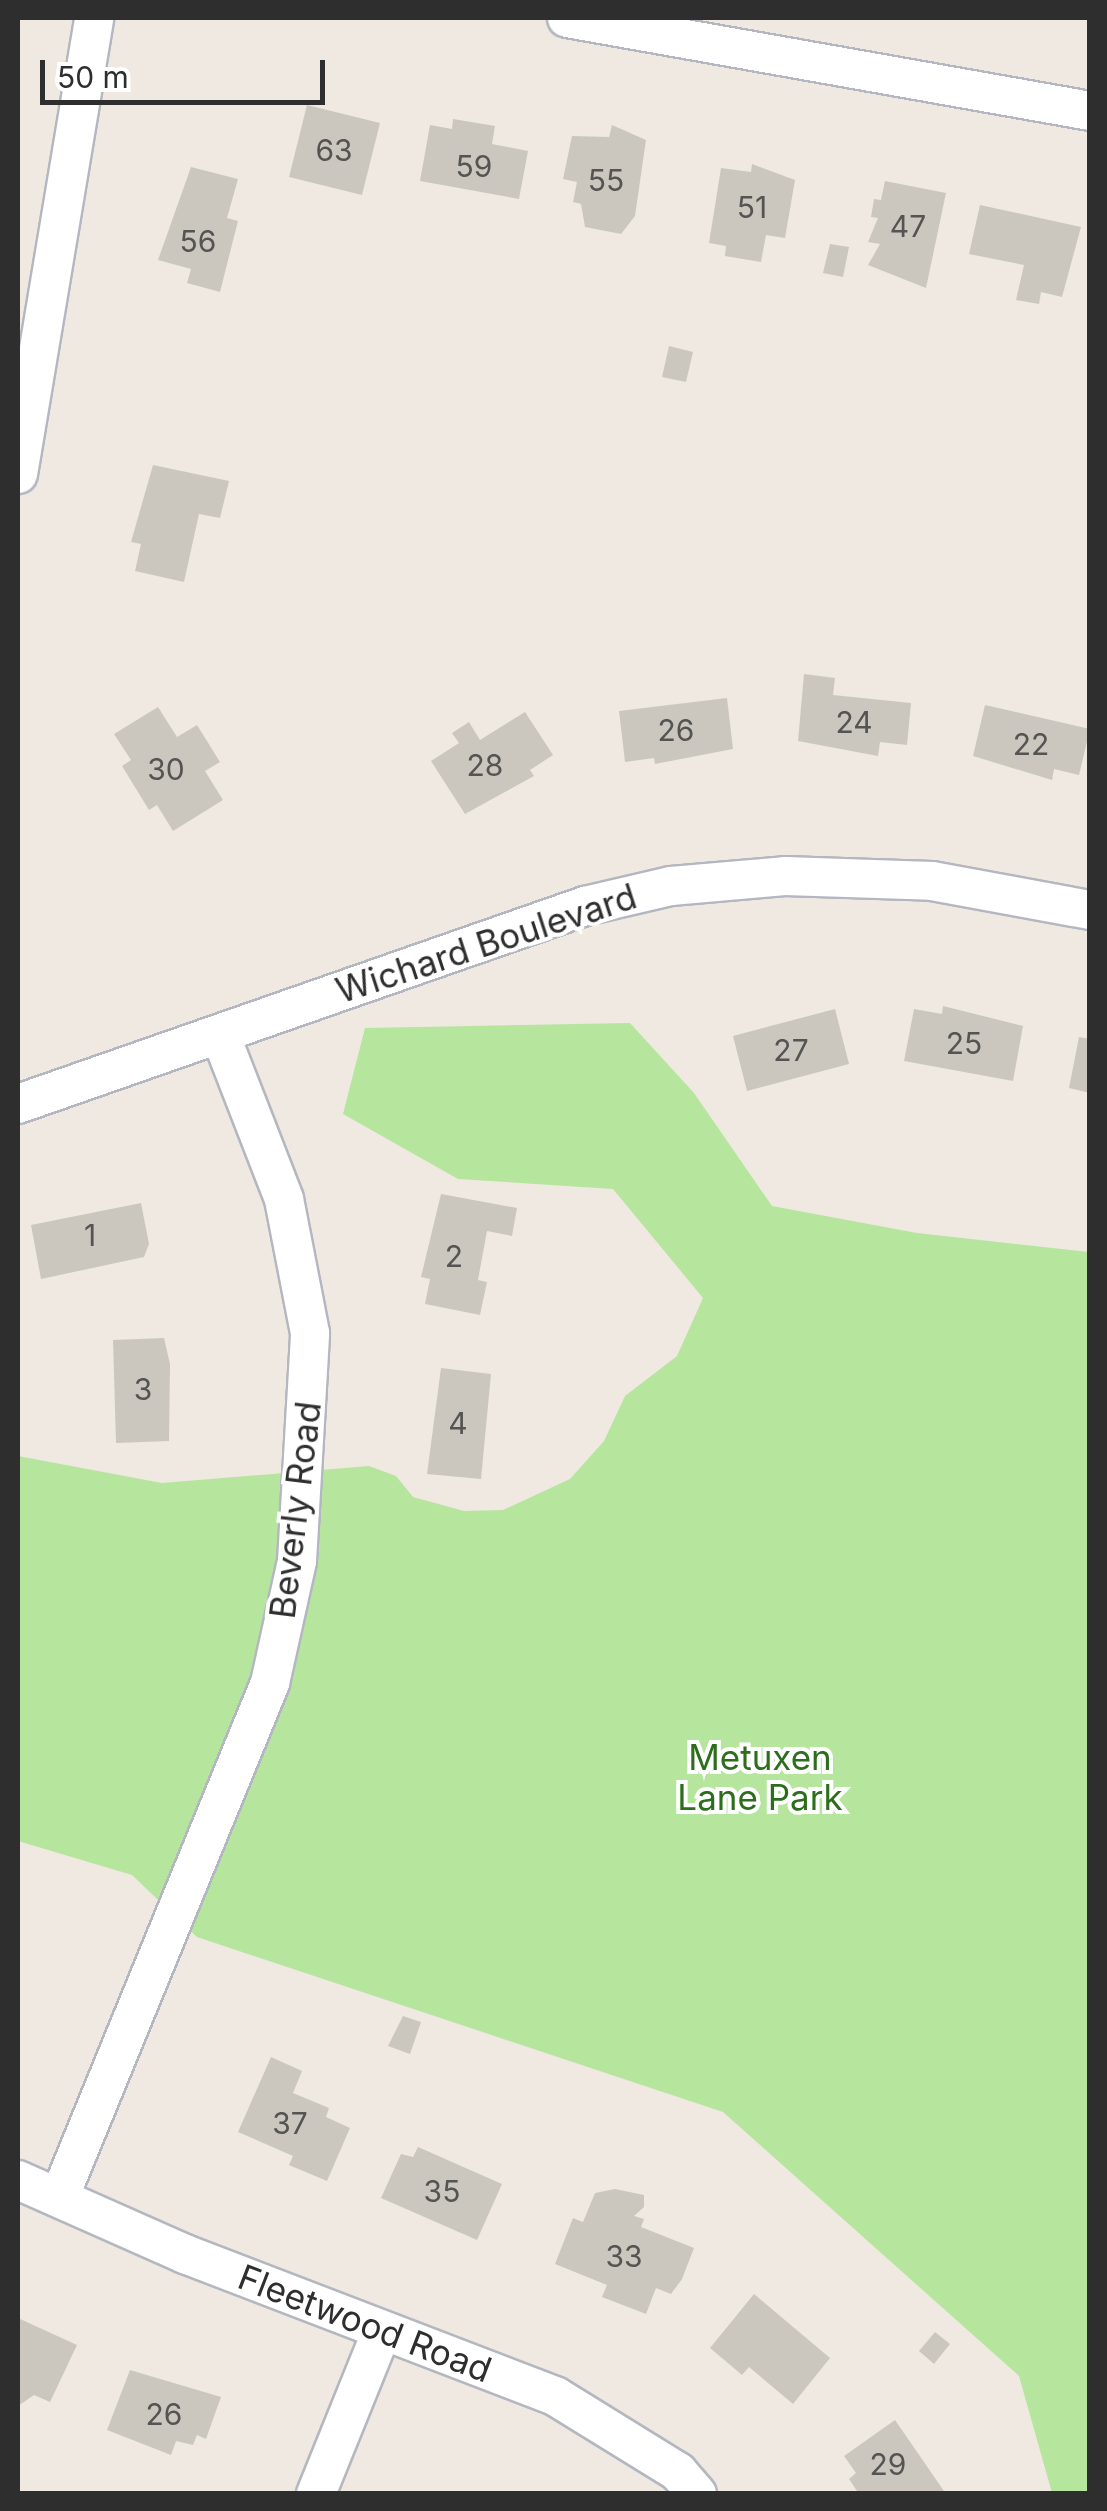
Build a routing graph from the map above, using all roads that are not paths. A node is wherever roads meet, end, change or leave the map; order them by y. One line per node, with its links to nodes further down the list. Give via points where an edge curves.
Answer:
1 (94, 18): 4 (street)
2 (567, 18): 3 (street)
3 (1090, 111)
4 (18, 474)
5 (1090, 910): 6 (street, Wichard Boulevard, via 932,881 785,876 671,886 584,906)
6 (220, 1034): 7 (street, Wichard Boulevard); 9 (street, Beverly Road, via 284,1199 307,1314 310,1405 297,1561 270,1683)
7 (18, 1102)
8 (18, 2180): 9 (street, Fleetwood Road)
9 (59, 2198): 10 (street, Fleetwood Road)
10 (382, 2331): 11 (street); 12 (street, Fleetwood Road, via 554,2396 678,2472)
11 (316, 2494)
12 (697, 2494)

